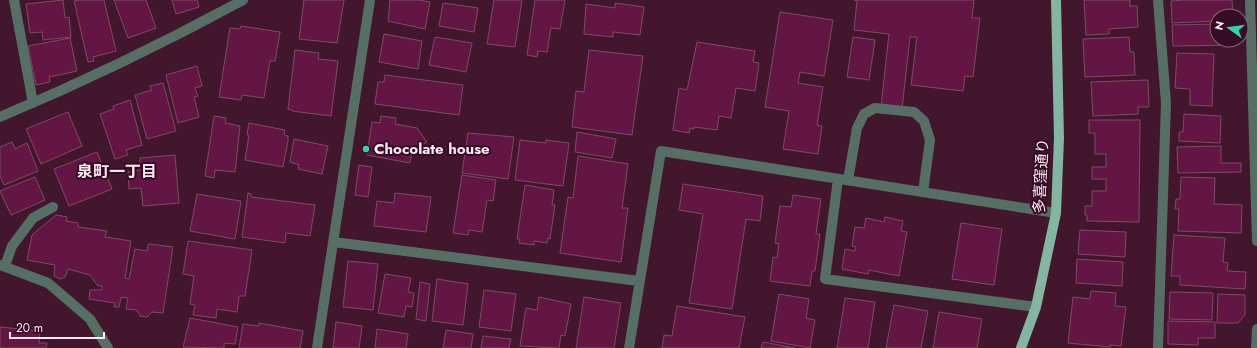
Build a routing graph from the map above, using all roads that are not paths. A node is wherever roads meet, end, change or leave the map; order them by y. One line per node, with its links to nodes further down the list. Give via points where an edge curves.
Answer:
1 (14, 0): 7 (street)
2 (243, 0): 7 (street, via 187,30)
3 (370, 0): 14 (street)
4 (1056, 0): 12 (main road, 多喜窪通り)
5 (1158, 0): 23 (street, via 1166,103)
6 (1250, 0): 13 (street)
7 (33, 103): 8 (street)
8 (0, 117)
9 (843, 179): 10 (street); 10 (street, via 857,128 864,114 875,108 914,112 924,121 930,140); 16 (street, via 661,151); 17 (street, via 825,279)
10 (923, 192): 12 (street)
11 (53, 207): 15 (street, via 33,218 12,246)
12 (1056, 213): 17 (main road, 多喜窪通り)
13 (1257, 241)
14 (334, 242): 16 (street); 20 (street)
15 (2, 265): 19 (street, via 48,282 90,319)
16 (639, 281): 21 (street)
17 (1036, 307): 22 (main road, 多喜窪通り)
18 (1257, 329): 24 (street)
19 (108, 348)
20 (317, 348)
21 (629, 348)
22 (1021, 348)
23 (1158, 348)
24 (1256, 348)

